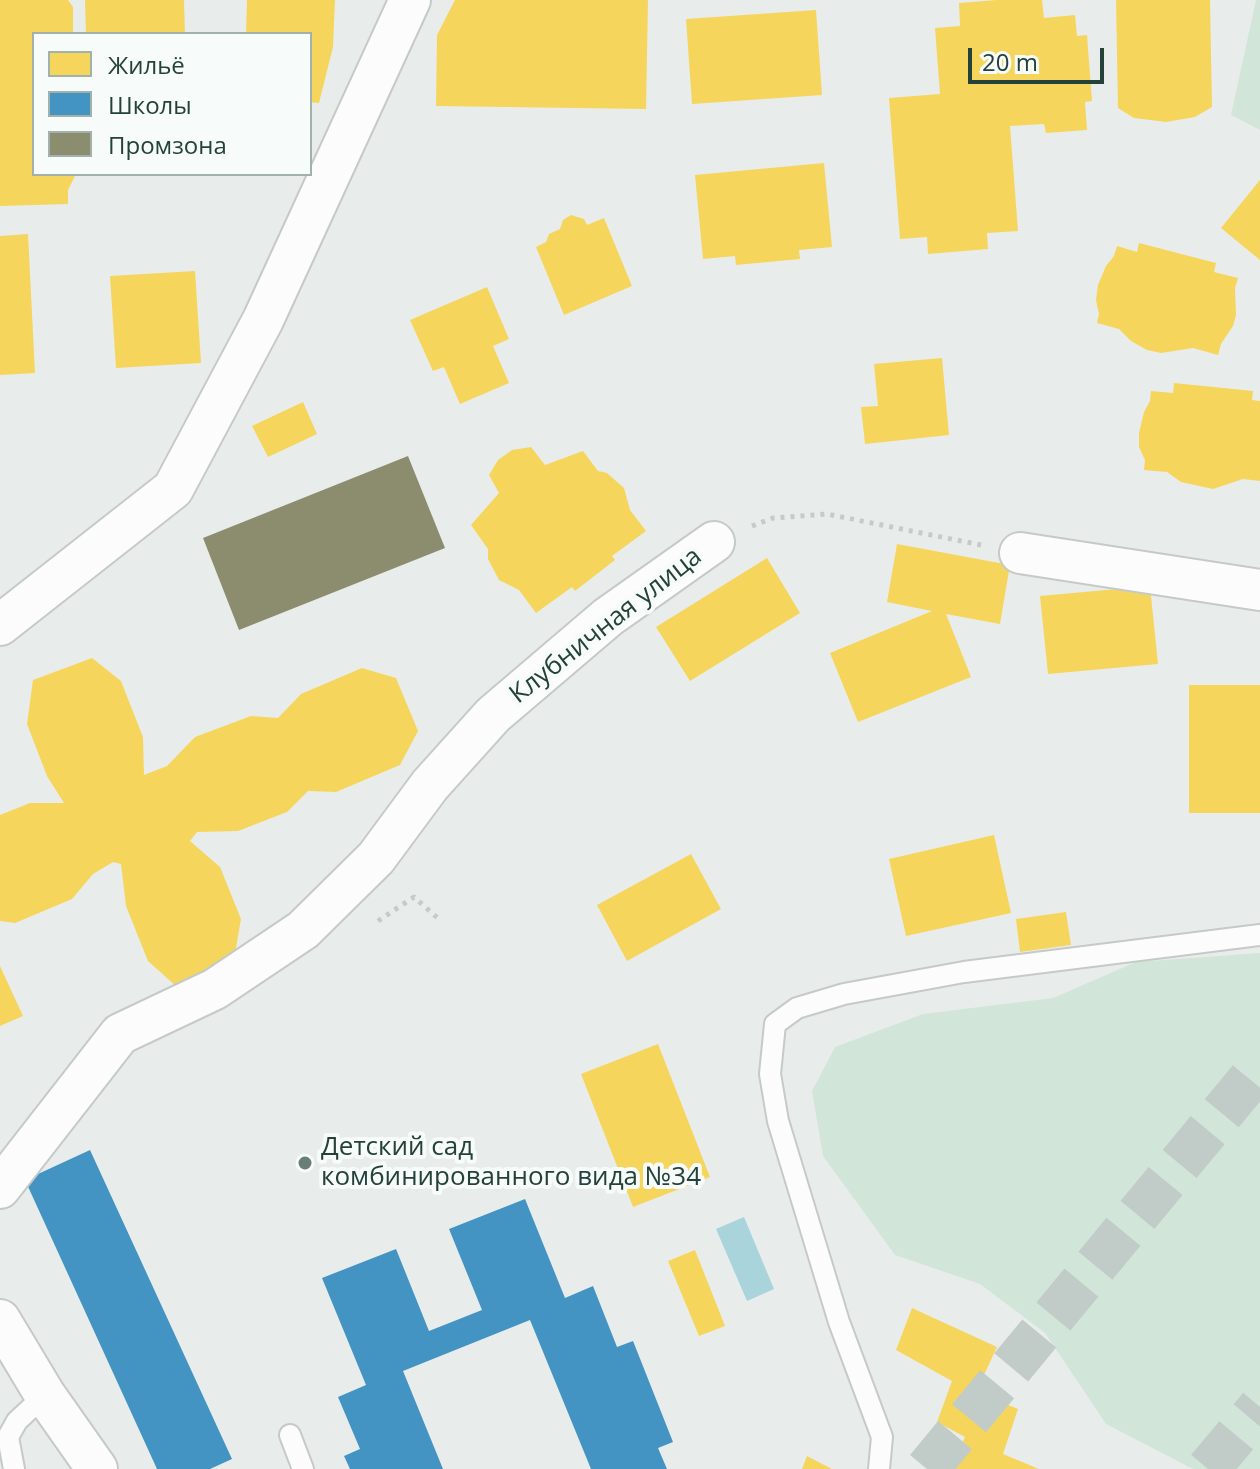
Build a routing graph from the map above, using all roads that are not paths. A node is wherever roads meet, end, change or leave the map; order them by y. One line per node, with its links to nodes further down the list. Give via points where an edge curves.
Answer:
1 (410, 0): 5 (street, via 263,320 173,489)
2 (714, 542): 7 (street, Клубничная улица, via 608,617 493,715 430,785 376,858 303,930 215,989 120,1034)
3 (1020, 553): 4 (street)
4 (1260, 590)
5 (0, 625)
6 (1260, 935): 14 (lane, via 964,972 859,991 797,1008 775,1024 770,1074 778,1121 839,1322 882,1437)
7 (0, 1188)
8 (0, 1320): 9 (street)
9 (45, 1395): 11 (lane, via 8,1437); 12 (street)
10 (290, 1435): 13 (lane)
11 (14, 1469)
12 (97, 1469)
13 (303, 1469)
14 (879, 1469)

